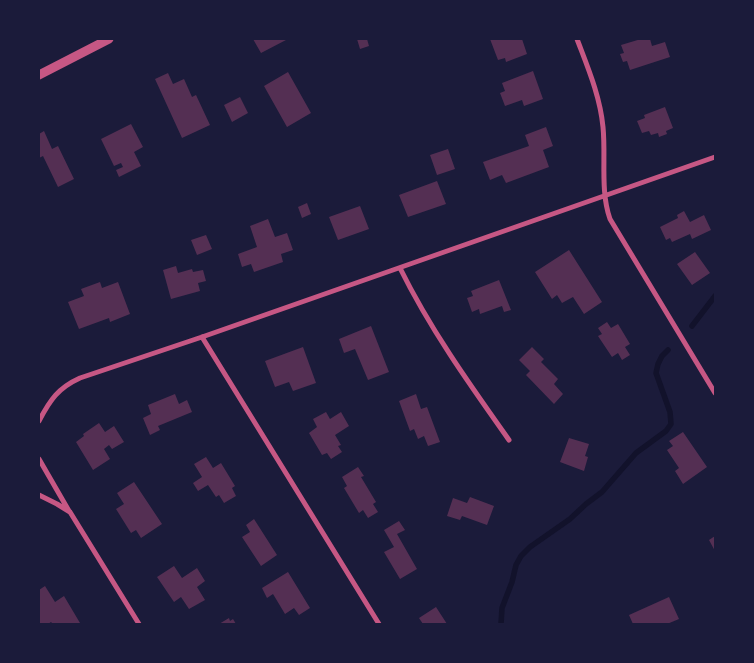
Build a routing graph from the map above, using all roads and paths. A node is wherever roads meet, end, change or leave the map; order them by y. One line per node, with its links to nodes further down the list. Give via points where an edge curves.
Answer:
1 (109, 39): 3 (street)
2 (577, 39): 5 (street, via 602,114)
3 (39, 75)
4 (715, 157): 5 (street)
5 (605, 195): 6 (street); 8 (street, via 614,226)
6 (400, 268): 7 (street); 10 (street, via 456,363)
7 (202, 337): 9 (street, via 72,382 48,403); 15 (street)
8 (715, 393)
9 (39, 421)
10 (509, 440)
11 (39, 460): 13 (street)
12 (39, 495): 13 (street)
13 (70, 512): 14 (street)
14 (139, 624)
15 (379, 624)

